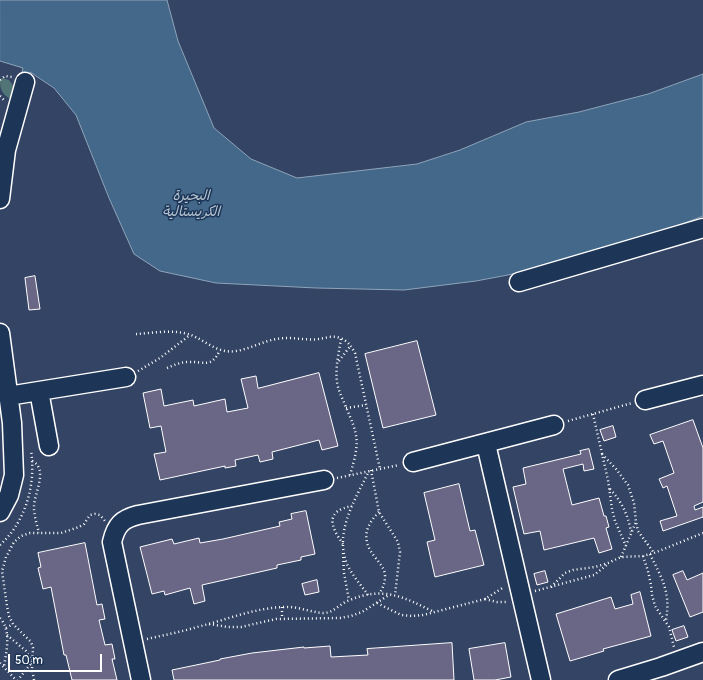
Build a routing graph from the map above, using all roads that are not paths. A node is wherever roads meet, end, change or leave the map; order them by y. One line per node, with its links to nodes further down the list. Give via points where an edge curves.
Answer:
1 (26, 82): 2 (street, via 16,115)
2 (5, 132): 3 (street)
3 (2, 164): 4 (street)
4 (0, 199)
5 (703, 228): 6 (street)
6 (519, 282)
7 (0, 333): 11 (street)
8 (126, 377): 10 (street)
9 (703, 385): 12 (street)
10 (39, 391): 11 (street); 16 (street)
11 (8, 396): 13 (street)
12 (645, 400)
13 (6, 425): 19 (street, via 14,475 9,495)
14 (554, 425): 15 (street)
15 (486, 444): 17 (street); 22 (street)
16 (49, 446)
17 (413, 462)
18 (324, 480): 21 (street, via 128,517 120,524 114,532 112,542)
19 (0, 512)
20 (703, 652): 23 (street)
21 (141, 680)
22 (541, 680)
23 (618, 680)

